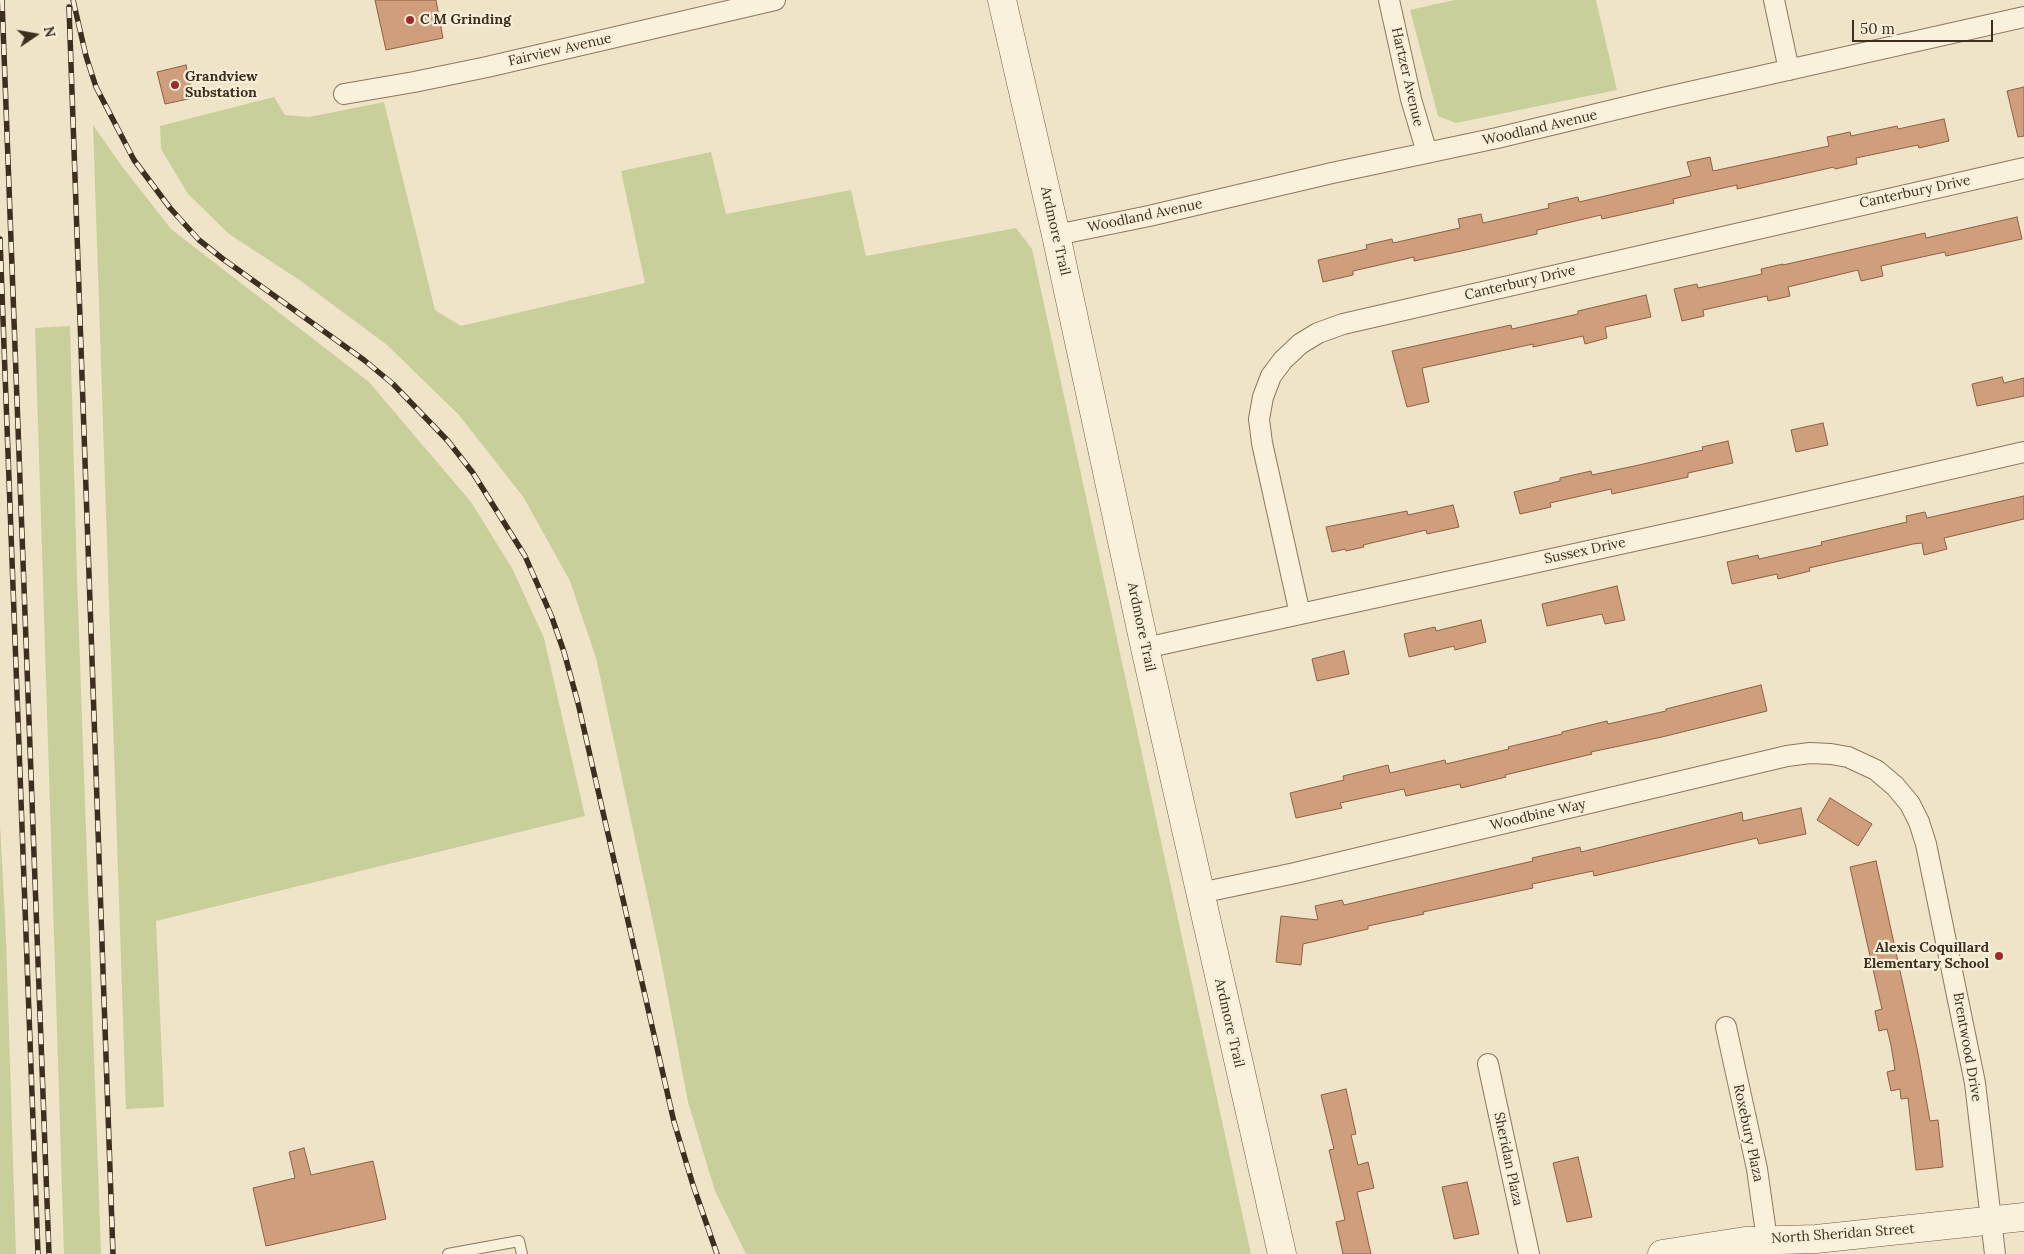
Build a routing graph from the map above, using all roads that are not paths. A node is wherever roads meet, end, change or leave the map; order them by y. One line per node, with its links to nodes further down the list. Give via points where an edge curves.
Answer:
1 (775, 0): 7 (street, Fairview Avenue, via 478,69)
2 (1002, 0): 10 (street, Ardmore Trail)
3 (1389, 0): 8 (street, Hartzer Avenue, via 1411,99)
4 (1774, 0): 6 (street)
5 (2024, 17): 6 (street, Woodland Avenue)
6 (1789, 70): 8 (street, Woodland Avenue)
7 (344, 94)
8 (1427, 153): 10 (street, Woodland Avenue)
9 (2024, 168): 12 (street, Canterbury Drive, via 1318,332 1289,354 1271,376 1259,419)
10 (1056, 235): 13 (street, Ardmore Trail)
11 (2024, 452): 12 (street, Sussex Drive)
12 (1300, 614): 13 (street, Sussex Drive)
13 (1145, 648): 15 (street, Ardmore Trail)
14 (1876, 770): 15 (street, Woodbine Way, via 1848,757 1831,754 1787,756); 19 (street, Brentwood Drive, via 1910,804 1926,844 1976,1083)
15 (1200, 892): 23 (street, Ardmore Trail)
16 (1726, 1026): 20 (street, Roxebury Plaza, via 1757,1170)
17 (1488, 1064): 24 (street, Sheridan Plaza)
18 (2024, 1217): 19 (street, North Sheridan Street)
19 (1992, 1221): 20 (street, North Sheridan Street, via 1816,1239); 26 (street, Brentwood Drive)
20 (1767, 1240): 25 (street, North Sheridan Street)
21 (448, 1254): 22 (lane, via 518,1241)
22 (522, 1254)
23 (1282, 1254)
24 (1529, 1254)
25 (1662, 1254)
26 (1995, 1254)

